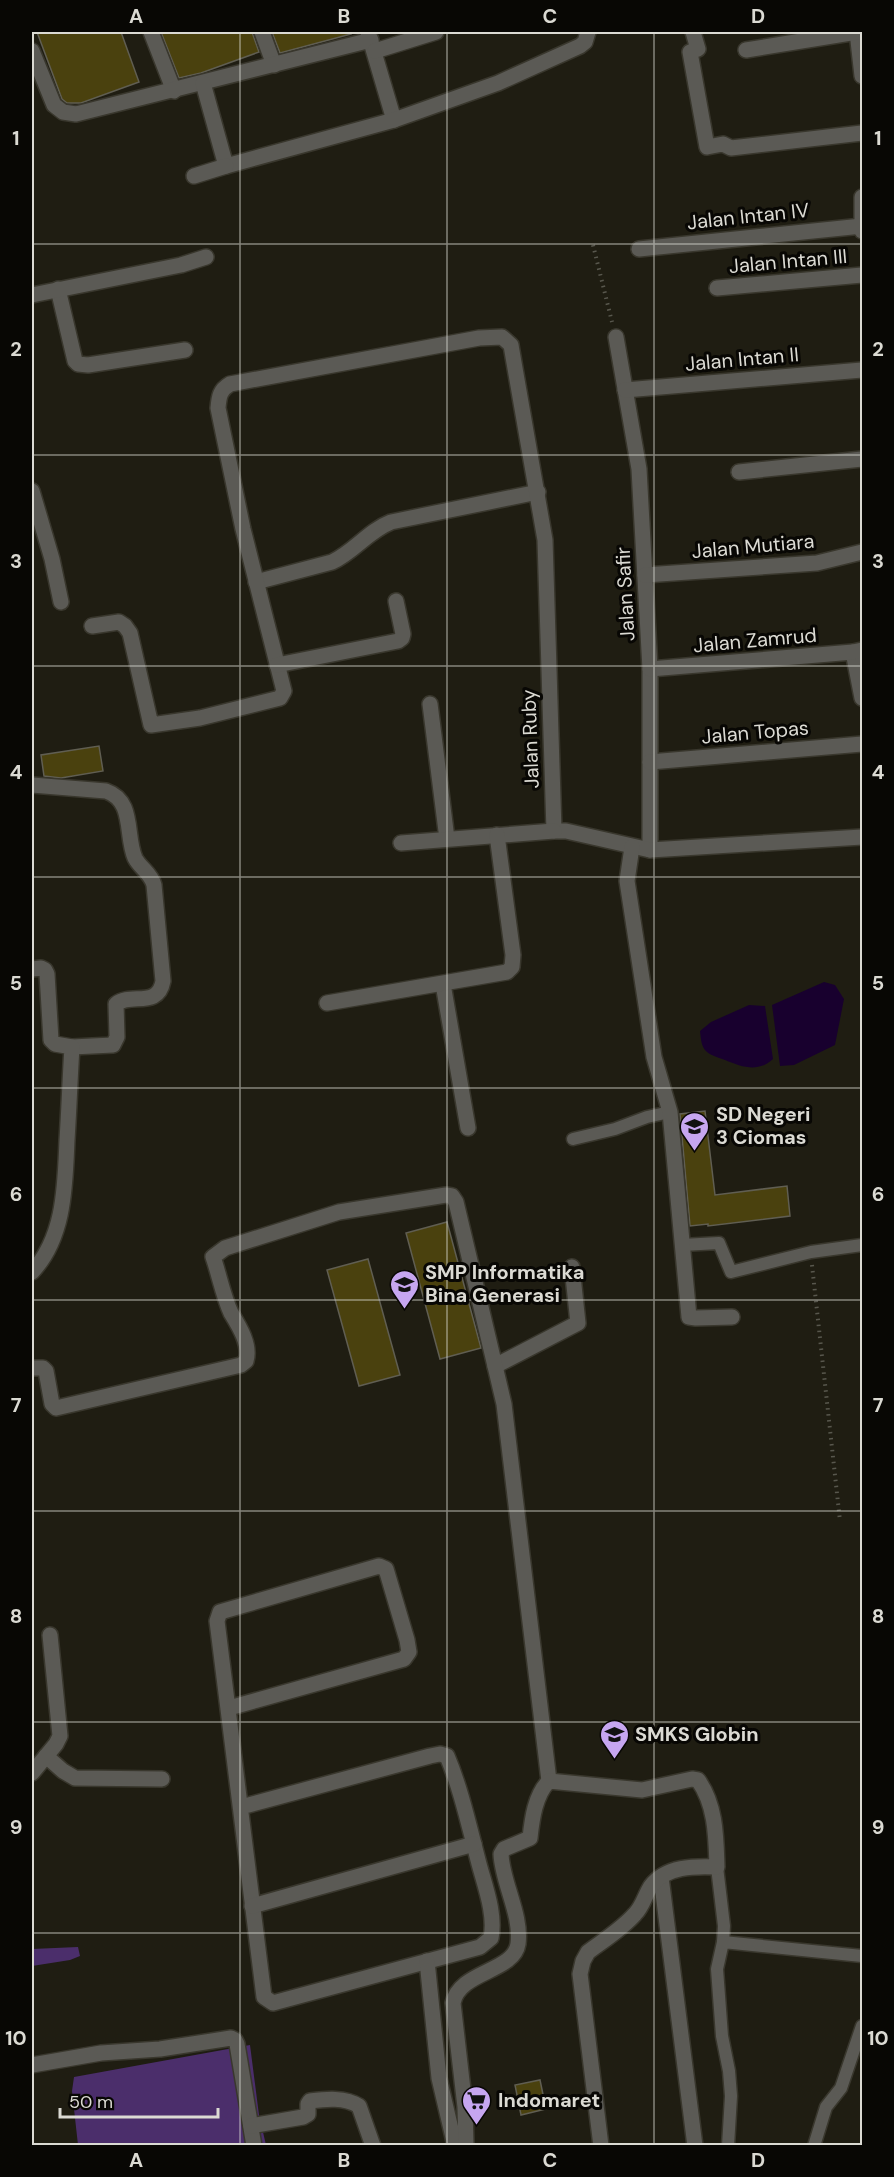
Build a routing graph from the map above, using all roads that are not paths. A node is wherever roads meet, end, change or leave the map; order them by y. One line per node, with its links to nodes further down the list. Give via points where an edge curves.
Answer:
1 (152, 32): 13 (street)
2 (262, 32): 10 (street)
3 (436, 32): 7 (street)
4 (588, 32): 14 (street, via 579,46 498,83)
5 (693, 32): 15 (street, via 698,50 690,52 708,147 723,144 731,148)
6 (859, 38): 8 (street); 11 (street)
7 (372, 41): 10 (street); 14 (street)
8 (746, 50)
9 (32, 51): 13 (street, via 54,105 63,112 76,114)
10 (274, 65): 12 (street)
11 (862, 76)
12 (203, 83): 13 (street); 16 (street)
13 (174, 91)
14 (394, 120): 16 (street)
15 (862, 133)
16 (226, 166): 17 (street)
17 (194, 176)
18 (862, 198): 19 (street)
19 (862, 229): 20 (street, Jalan Intan IV)
20 (639, 249)
21 (206, 257): 24 (street)
22 (862, 275): 23 (street, Jalan Intan III)
23 (717, 288)
24 (58, 289): 25 (street); 27 (street, via 78,364)
25 (32, 295)
26 (616, 337): 29 (street, Jalan Safir)
27 (185, 350)
28 (862, 370): 29 (street, Jalan Intan II)
29 (625, 390): 35 (street, Jalan Safir, via 639,469)
30 (861, 463): 31 (street)
31 (740, 472)
32 (32, 491): 37 (street)
33 (538, 492): 36 (street, via 391,522 332,562); 36 (street, Jalan Ruby, via 507,339 479,338 230,384 222,389 218,408); 48 (street, Jalan Ruby, via 546,555)
34 (862, 552): 35 (street, Jalan Mutiara, via 818,563)
35 (645, 575): 42 (street, Jalan Safir)
36 (256, 582): 41 (street)
37 (61, 602)
38 (396, 602): 41 (street, via 403,634 398,641)
39 (92, 626): 41 (street, via 118,622 130,633 151,725 200,718 280,698 284,690)
40 (858, 651): 42 (street, Jalan Zamrud); 43 (street)
41 (277, 665)
42 (650, 669): 46 (street, Jalan Safir)
43 (862, 698)
44 (430, 704): 51 (street)
45 (862, 744): 46 (street, Jalan Topas)
46 (650, 762): 54 (street, Jalan Safir)
47 (32, 785): 58 (street, via 116,795 123,804 134,856 154,885 163,981 160,990 147,999 116,1004 117,1037 113,1045)
48 (554, 831): 49 (street); 53 (street)
49 (497, 836): 51 (street); 56 (street, via 512,967 501,975)
50 (862, 837): 54 (street)
51 (447, 839): 52 (street)
52 (401, 843)
53 (632, 847): 54 (street); 59 (street, via 627,881 654,1058)
54 (650, 850)
55 (32, 969): 58 (street, via 41,968 47,974 51,1040)
56 (444, 984): 57 (street); 60 (street)
57 (327, 1003)
58 (72, 1047): 65 (street, via 64,1191 51,1244)
59 (670, 1112): 61 (lane); 62 (street)
60 (468, 1128)
61 (573, 1139)
62 (682, 1245): 63 (lane, via 719,1243 731,1272 811,1252); 66 (street, via 688,1317)
63 (862, 1245)
64 (572, 1267): 67 (street, via 578,1323)
65 (32, 1272)
66 (732, 1317)
67 (495, 1366): 68 (street, via 456,1202 446,1195 339,1212 216,1253 213,1257 247,1351 246,1361 241,1365 56,1408 46,1371); 74 (street, via 504,1404)
68 (32, 1368)
69 (50, 1635): 71 (street, via 60,1736)
70 (229, 1708): 70 (street, via 404,1659 409,1652 407,1640 386,1569 379,1566 220,1612 217,1621); 75 (street)
71 (46, 1756): 72 (street); 73 (street, via 75,1778)
72 (32, 1773)
73 (162, 1779)
74 (549, 1781): 77 (street, via 642,1790 698,1780 714,1817); 89 (street, via 537,1801 530,1838 501,1854 518,1928 516,1952 455,1994)
75 (241, 1807): 76 (street, via 440,1754 447,1756); 79 (street)
76 (474, 1844): 79 (street); 82 (street, via 488,1900 491,1938 480,1947)
77 (717, 1867): 78 (street, via 686,1868); 80 (lane)
78 (661, 1876): 90 (street, via 635,1915 588,1953 580,1974); 91 (street)
79 (252, 1906): 82 (street, via 264,1997 273,2003)
80 (723, 1941): 81 (lane); 92 (lane, via 717,1969 731,2096)
81 (862, 1956)
82 (427, 1961): 88 (street, via 439,2078)
83 (862, 2026): 93 (lane, via 841,2088 826,2107)
84 (32, 2065): 85 (street, via 231,2038 237,2044)
85 (251, 2126): 86 (street); 87 (street, via 306,2116 309,2102 333,2099 359,2106)
86 (254, 2145)
87 (373, 2145)
88 (455, 2145)
89 (466, 2145)
90 (601, 2145)
91 (695, 2145)
92 (728, 2145)
93 (814, 2145)

